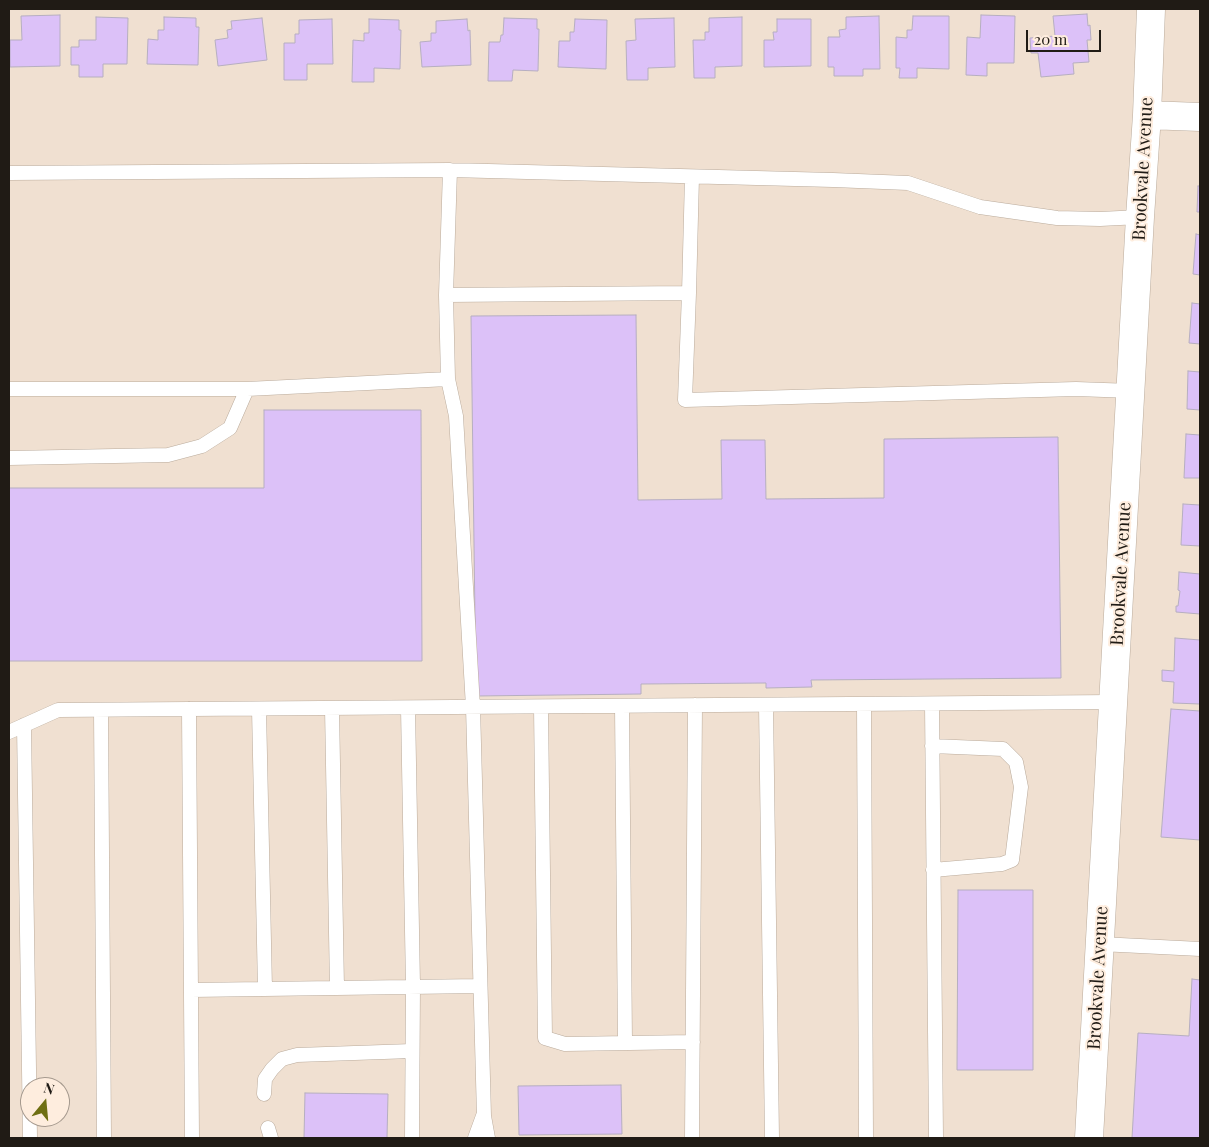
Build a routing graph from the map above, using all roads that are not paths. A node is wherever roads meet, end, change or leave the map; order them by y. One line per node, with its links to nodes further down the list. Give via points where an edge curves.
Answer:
1 (1151, 9): 2 (street, Brookvale Avenue)
2 (1147, 115): 3 (street); 7 (street, Brookvale Avenue)
3 (1200, 117)
4 (450, 170): 5 (lane); 6 (lane); 9 (lane)
5 (9, 173)
6 (692, 177): 7 (lane, via 908,183 980,207 1057,218); 8 (lane)
7 (1140, 217): 13 (street, Brookvale Avenue)
8 (689, 293): 9 (lane); 13 (lane, via 686,400)
9 (446, 295): 10 (lane)
10 (448, 379): 12 (lane); 21 (lane, via 456,416)
11 (9, 389): 12 (lane)
12 (246, 389): 14 (lane, via 230,428 202,446 168,455)
13 (1132, 391): 15 (street, Brookvale Avenue)
14 (9, 458)
15 (1114, 702): 17 (lane); 32 (street, Brookvale Avenue)
16 (864, 704): 17 (lane); 19 (lane); 52 (lane)
17 (932, 704): 30 (lane)
18 (695, 705): 19 (lane); 20 (lane); 39 (lane)
19 (766, 705): 51 (lane)
20 (622, 706): 22 (lane); 40 (lane)
21 (473, 707): 22 (lane); 24 (lane); 35 (lane)
22 (541, 707): 40 (lane, via 545,1038 565,1044)
23 (332, 708): 24 (lane); 26 (lane); 36 (lane)
24 (408, 708): 34 (lane)
25 (189, 709): 26 (lane); 27 (lane); 38 (lane)
26 (259, 709): 37 (lane)
27 (101, 710): 28 (lane, via 58,710); 45 (lane)
28 (24, 725): 29 (lane); 44 (lane)
29 (9, 732)
30 (932, 746): 31 (lane); 31 (lane, via 1003,749 1016,762 1021,787 1012,860 1002,864)
31 (933, 870): 53 (lane)
32 (1100, 944): 33 (lane); 54 (street, Brookvale Avenue)
33 (1200, 949)
34 (413, 986): 35 (lane); 36 (lane); 41 (lane)
35 (480, 986): 43 (lane)
36 (338, 988): 37 (lane)
37 (265, 989): 38 (lane)
38 (191, 990): 46 (lane)
39 (693, 1042): 40 (lane); 50 (lane)
40 (625, 1043)
41 (412, 1051): 42 (lane, via 297,1055 282,1059 265,1080); 47 (lane)
42 (264, 1094)
43 (484, 1116): 48 (lane); 49 (lane)
44 (30, 1138)
45 (104, 1138)
46 (192, 1138)
47 (412, 1138)
48 (475, 1138)
49 (488, 1138)
50 (692, 1138)
51 (772, 1138)
52 (866, 1138)
53 (936, 1138)
54 (1089, 1138)

